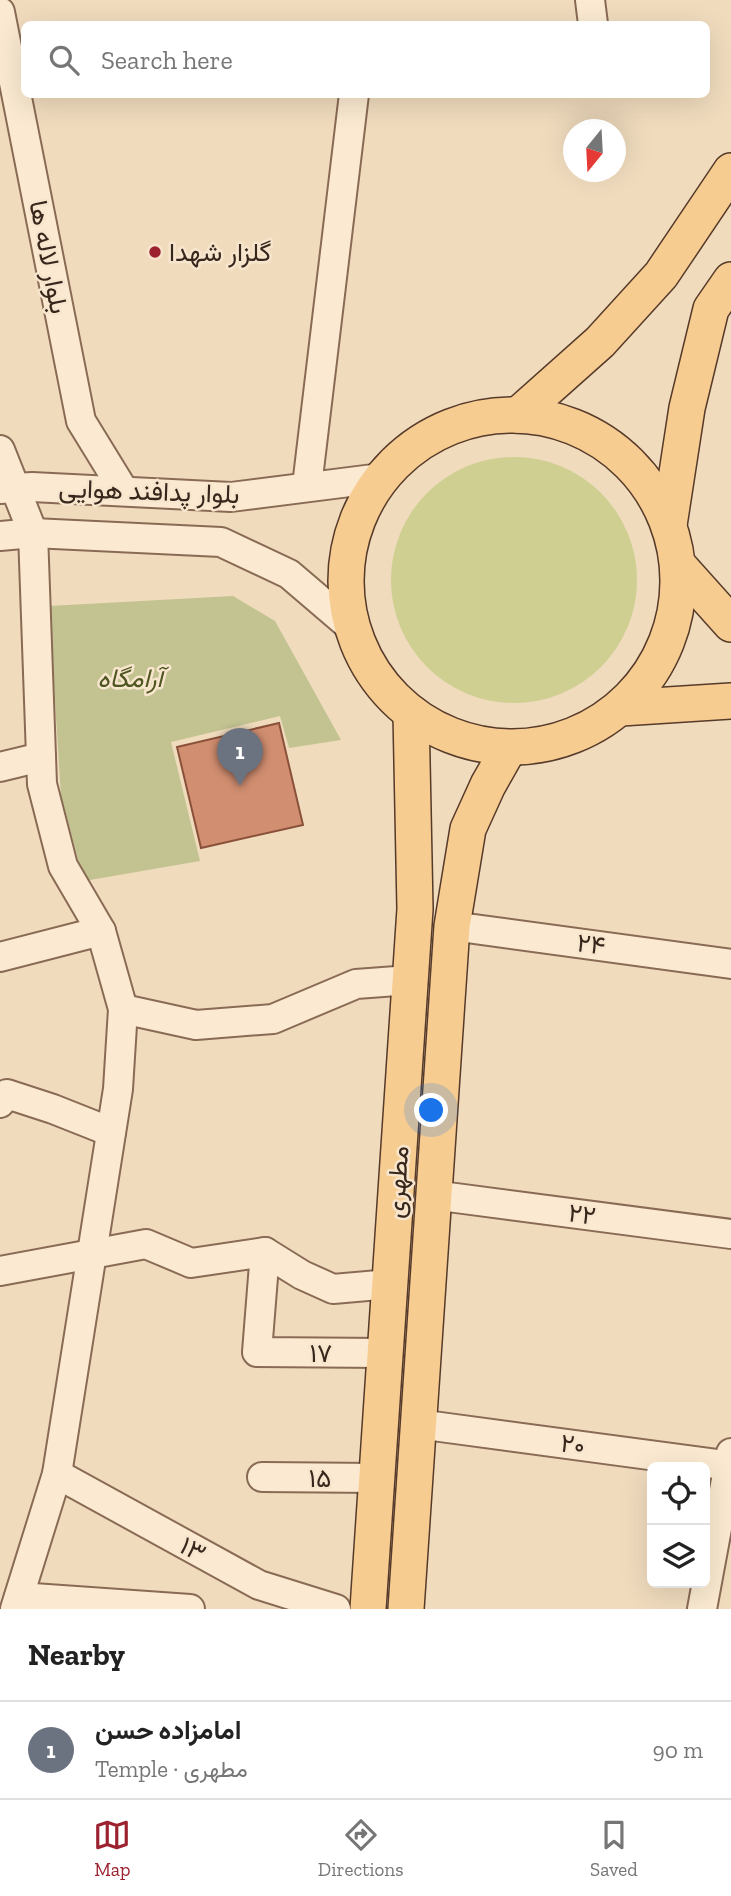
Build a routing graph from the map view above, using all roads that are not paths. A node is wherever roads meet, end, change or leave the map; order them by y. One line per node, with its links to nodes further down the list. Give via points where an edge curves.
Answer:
1 (590, 0): 3 (street)
2 (0, 12): 12 (street, بلوار لاله ها, via 81,421)
3 (593, 21)
4 (354, 98): 10 (street)
5 (731, 171): 7 (main road, via 661,275 600,342)
6 (731, 280): 13 (main road, via 711,309 687,408)
7 (518, 415): 9 (main road, via 466,421 410,447); 13 (main road, via 566,424 611,447 646,481)
8 (0, 450): 11 (street)
9 (381, 478): 10 (street, بلوار پدافند هوایی); 18 (main road, via 355,524 345,575)
10 (307, 486): 12 (street, بلوار پدافند هوایی, via 231,496)
11 (7, 489): 12 (street, بلوار پدافند هوایی); 14 (street)
12 (124, 491)
13 (669, 525): 16 (main road)
14 (33, 533): 15 (street, بلوار پدافند هوایی); 18 (street, بلوار پدافند هوایی, via 221,542 289,574); 23 (street)
15 (0, 536)
16 (679, 566): 17 (main road); 20 (main road, via 678,606 667,644 648,679)
17 (731, 624)
18 (351, 627): 21 (main road, via 374,675)
19 (731, 701): 20 (main road)
20 (621, 708): 22 (main road, via 587,730 549,743)
21 (411, 713): 22 (main road, via 440,732); 29 (main road, مطهری, via 415,909)
22 (509, 748): 25 (main road, مطهری, via 468,829)
23 (41, 757): 24 (street); 26 (street, via 42,785 63,866)
24 (0, 767)
25 (452, 926): 28 (street, ۲۴); 33 (main road, مطهری)
26 (101, 931): 27 (street); 30 (street)
27 (0, 957)
28 (731, 964)
29 (410, 980): 30 (street, via 356,984 273,1019 196,1025); 38 (main road, مطهری)
30 (123, 1009): 32 (street)
31 (0, 1102): 32 (street, via 7,1094)
32 (111, 1132): 36 (street)
33 (433, 1195): 34 (street, ۲۲); 40 (main road, مطهری)
34 (731, 1234)
35 (265, 1252): 36 (street, via 191,1263 146,1244); 38 (street, via 333,1289); 39 (street, ۱۷, via 257,1352)
36 (92, 1254): 37 (street); 42 (street)
37 (0, 1271)
38 (390, 1284): 39 (main road, مطهری)
39 (385, 1353): 44 (main road, مطهری)
40 (418, 1424): 41 (street, ۲۰); 49 (main road, مطهری)
41 (730, 1461): 50 (street)
42 (57, 1474): 45 (street); 47 (street, ۱۳, via 259,1585)
43 (262, 1478): 44 (street, ۱۵)
44 (377, 1478): 48 (main road, مطهری)
45 (17, 1603): 46 (street)
46 (190, 1609)
47 (336, 1609)
48 (368, 1609)
49 (406, 1609)
50 (702, 1609)

